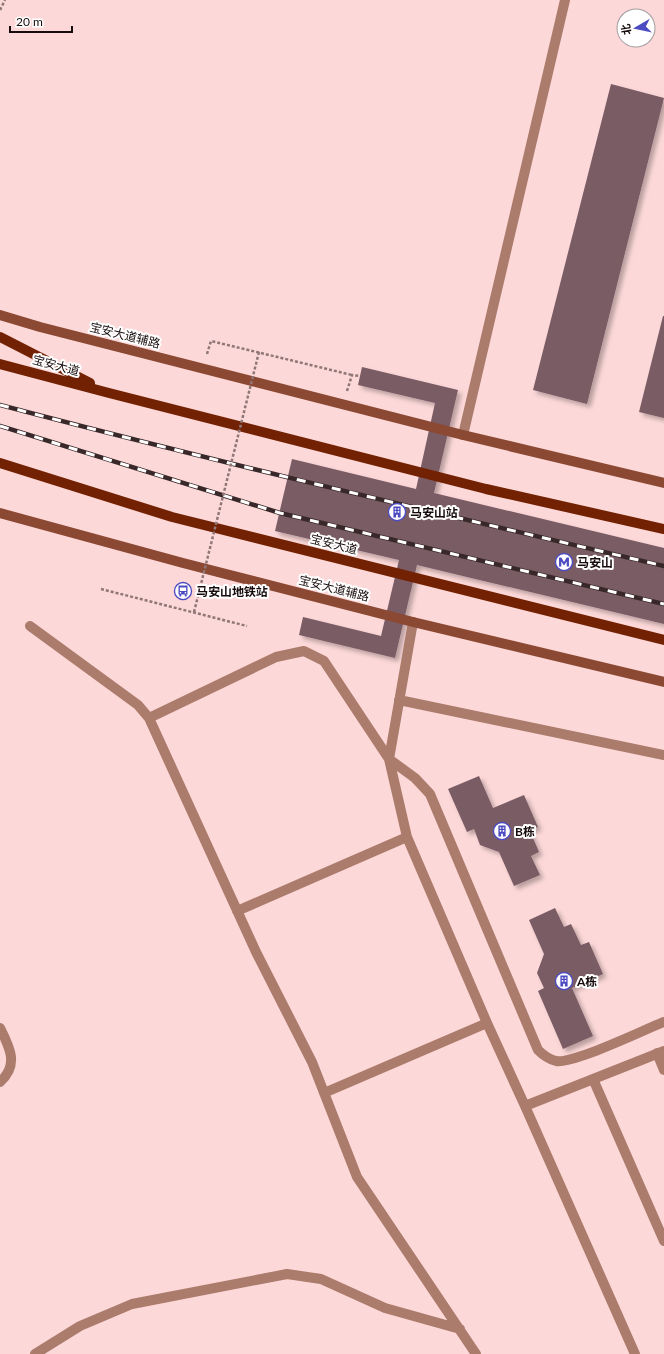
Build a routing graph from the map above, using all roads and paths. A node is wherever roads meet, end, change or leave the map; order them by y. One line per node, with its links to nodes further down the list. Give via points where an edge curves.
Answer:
1 (5, 0): 3 (path)
2 (565, 0): 13 (street)
3 (0, 10)
4 (0, 314): 13 (main road, 宝安大道辅路, via 48,329)
5 (0, 337): 12 (main road)
6 (259, 352): 7 (path, via 210,340); 9 (path); 19 (path, bridge)
7 (207, 354)
8 (0, 364): 12 (main road, 宝安大道)
9 (352, 374): 10 (path); 11 (path)
10 (360, 376)
11 (347, 391)
12 (109, 393): 17 (main road, 宝安大道, via 486,489)
13 (463, 435): 15 (main road, 宝安大道辅路)
14 (0, 463): 23 (main road, 宝安大道, via 172,516)
15 (664, 483)
16 (0, 513): 20 (main road, 宝安大道辅路, via 132,550)
17 (664, 529)
18 (101, 589): 19 (path)
19 (194, 612): 22 (path)
20 (413, 622): 24 (main road, 宝安大道辅路); 25 (street)
21 (30, 626): 26 (street, via 138,705)
22 (247, 626)
23 (664, 640)
24 (664, 682)
25 (399, 700): 27 (street); 28 (street)
26 (149, 718): 28 (street, via 276,657 304,651 324,661); 30 (street)
27 (664, 755)
28 (389, 759): 29 (street); 31 (street, via 415,778 430,794 538,1050 547,1058 557,1061 578,1058)
29 (407, 837): 30 (street); 32 (street)
30 (237, 911): 38 (street, via 312,1062)
31 (664, 1022)
32 (487, 1023): 38 (street); 39 (street)
33 (0, 1028): 37 (street, via 12,1054 11,1067)
34 (660, 1052): 35 (street); 36 (street)
35 (664, 1070)
36 (594, 1079): 39 (street); 40 (street)
37 (0, 1082)
38 (324, 1093): 41 (street, via 357,1177)
39 (525, 1106): 44 (street)
40 (664, 1241)
41 (460, 1329): 42 (street, via 385,1308 321,1279 287,1274 132,1304 80,1326); 43 (street)
42 (36, 1354)
43 (476, 1354)
44 (635, 1354)

